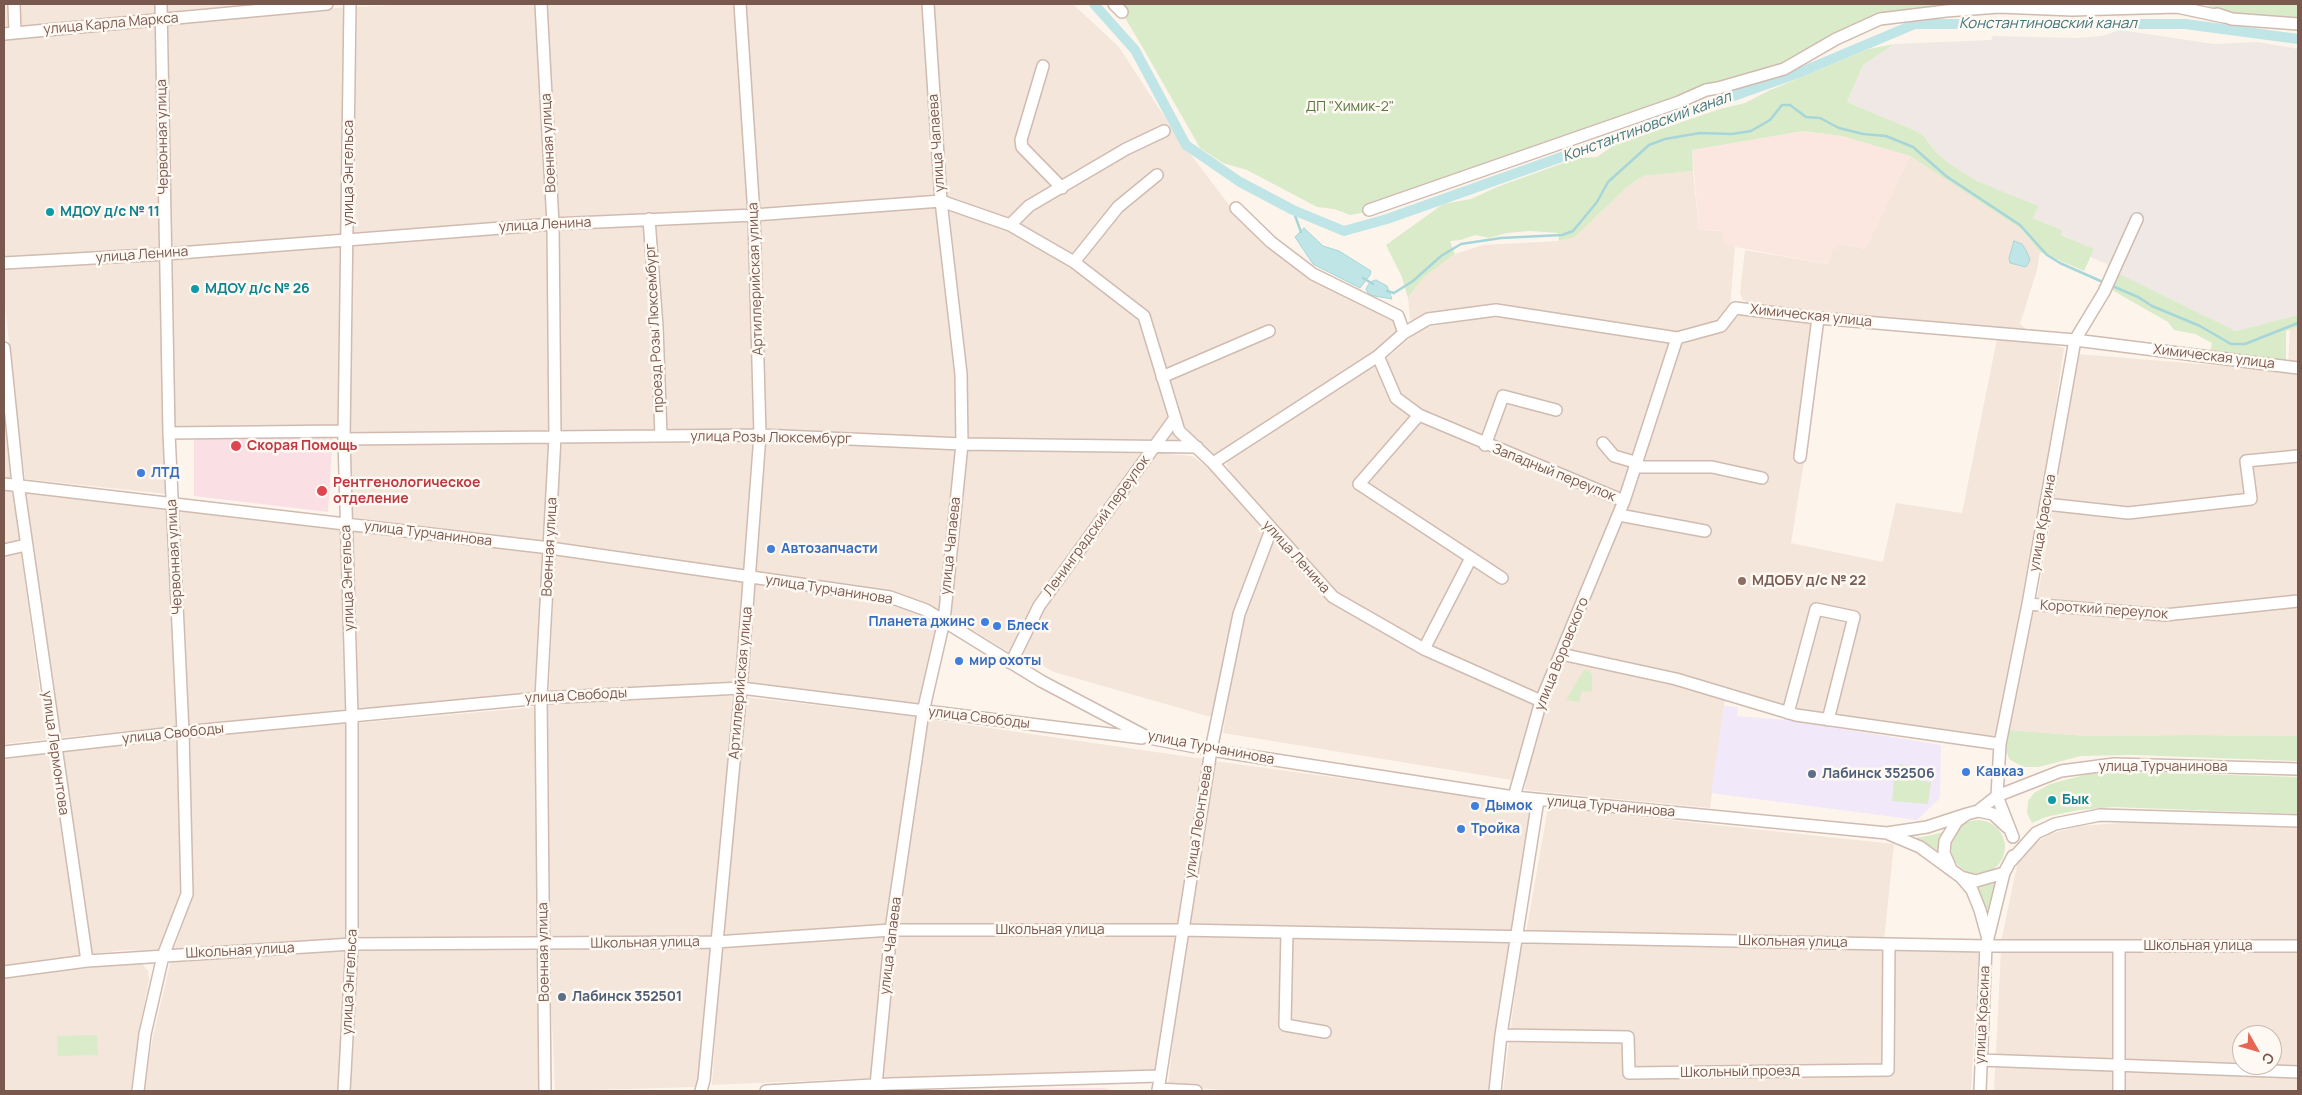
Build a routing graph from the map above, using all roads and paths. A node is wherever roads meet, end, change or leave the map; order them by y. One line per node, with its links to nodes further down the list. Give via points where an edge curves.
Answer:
1 (14, 4): 12 (street, улица Карла Маркса)
2 (161, 4): 10 (street, Червонная улица)
3 (327, 4): 10 (street, улица Карла Маркса)
4 (350, 4): 25 (street, улица Энгельса)
5 (542, 4): 23 (street, Военная улица)
6 (740, 4): 20 (street, Артиллерийская улица)
7 (928, 4): 17 (street, улица Чапаева)
8 (2198, 4): 9 (street)
9 (2224, 17): 11 (street); 19 (street, via 2178,7 2072,10 1999,7 1880,19 1784,69 1706,90 1670,106)
10 (161, 19): 12 (street, улица Карла Маркса); 26 (street, Червонная улица)
11 (2298, 24)
12 (9, 33)
13 (1044, 66): 16 (street, via 1021,140 1022,147)
14 (1164, 131): 16 (street, via 1126,149)
15 (1158, 175): 27 (street, via 1118,206)
16 (1062, 188): 24 (street, via 1029,206)
17 (941, 201): 20 (street, улица Ленина); 24 (street, улица Ленина); 47 (street, улица Чапаева, via 961,374)
18 (1236, 208): 31 (street, via 1270,242 1313,274 1398,316)
19 (1369, 210)
20 (754, 215): 21 (street, улица Ленина); 43 (street, Артиллерийская улица)
21 (649, 219): 23 (street, улица Ленина); 44 (street, проезд Розы Люксембург)
22 (2137, 219): 33 (street, улица Красина, via 2104,292)
23 (553, 224): 25 (street, улица Ленина); 45 (street, Военная улица)
24 (1010, 225): 27 (street, улица Ленина)
25 (348, 238): 26 (street, улица Ленина); 42 (street, улица Энгельса)
26 (166, 254): 28 (street, улица Ленина); 41 (street, Червонная улица)
27 (1074, 262): 37 (street, улица Ленина, via 1144,316)
28 (4, 263)
29 (1818, 318): 32 (street, Химическая улица, via 1735,308 1721,326); 33 (street, Химическая улица); 52 (street)
30 (1269, 331): 37 (street)
31 (1404, 333): 32 (street, Химическая улица, via 1428,319 1496,310); 35 (street)
32 (1677, 338): 54 (street, улица Воровского)
33 (2074, 340): 36 (street, Химическая улица); 60 (street, улица Красина)
34 (4, 348): 57 (street, улица Лермонтова)
35 (1378, 356): 39 (street, Западный переулок, via 1396,398); 53 (street)
36 (2298, 368)
37 (1162, 377): 40 (street, улица Ленина)
38 (1556, 410): 48 (street, Западный переулок, via 1503,396)
39 (1419, 415): 48 (street, Западный переулок); 68 (street, via 1358,484)
40 (1175, 418): 49 (street, улица Ленина, via 1179,431); 50 (street, Ленинградский переулок)
41 (168, 433): 42 (street, улица Розы Люксембург); 59 (street, Червонная улица)
42 (344, 435): 45 (street, улица Розы Люксембург); 62 (street, улица Энгельса)
43 (760, 435): 44 (street, улица Розы Люксембург); 47 (street, улица Розы Люксембург); 69 (street, Артиллерийская улица)
44 (661, 436): 45 (street, улица Розы Люксембург)
45 (555, 437): 66 (street, Военная улица)
46 (1603, 442): 54 (street, via 1614,456)
47 (962, 444): 50 (street, улица Розы Люксембург); 73 (street, улица Чапаева)
48 (1485, 444): 58 (street, Западный переулок)
49 (1197, 447): 50 (street, улица Розы Люксембург); 53 (street, улица Ленина)
50 (1154, 448): 76 (street, Ленинградский переулок, via 1039,606)
51 (2298, 456): 60 (street, via 2246,461 2251,499 2128,513)
52 (1800, 457)
53 (1213, 463): 63 (street, улица Ленина)
54 (1637, 465): 55 (street, via 1712,467); 58 (street, улица Воровского)
55 (1762, 478)
56 (4, 484): 57 (street, улица Турчанинова)
57 (18, 484): 59 (street, улица Турчанинова); 65 (street, улица Лермонтова)
58 (1624, 501): 61 (street, улица Воровского)
59 (173, 504): 62 (street, улица Турчанинова); 84 (street, Червонная улица)
60 (2046, 504): 72 (street, улица Красина)
61 (1619, 515): 64 (street); 75 (street, улица Воровского)
62 (346, 524): 66 (street, улица Турчанинова); 82 (street, улица Энгельса)
63 (1270, 530): 74 (street, улица Ленина, via 1332,597); 88 (street, улица Леонтьева, via 1239,614)
64 (1705, 531)
65 (26, 545): 67 (street); 87 (street, улица Лермонтова)
66 (550, 548): 69 (street, улица Турчанинова); 78 (street, Военная улица)
67 (4, 550)
68 (1471, 558): 70 (street); 74 (street)
69 (751, 578): 73 (street, улица Турчанинова, via 890,597 926,610); 77 (street, Артиллерийская улица)
70 (1502, 578)
71 (2298, 601): 72 (street, Короткий переулок, via 2165,616)
72 (2028, 604): 86 (street, улица Красина)
73 (944, 621): 76 (street, улица Турчанинова); 80 (street, улица Чапаева)
74 (1424, 649): 79 (street, улица Ленина)
75 (1561, 654): 79 (street, улица Воровского); 81 (street, via 1676,679)
76 (1011, 663): 85 (street, улица Турчанинова)
77 (741, 688): 78 (street, улица Свободы); 80 (street, улица Свободы); 106 (street, Артиллерийская улица)
78 (541, 698): 82 (street, улица Свободы); 109 (street, Военная улица)
79 (1541, 701): 92 (street, улица Воровского)
80 (923, 712): 85 (street, улица Свободы); 102 (street, улица Чапаева)
81 (1788, 713): 83 (street); 83 (street, via 1816,608 1854,617)
82 (352, 716): 84 (street, улица Свободы); 108 (street, улица Энгельса)
83 (1828, 720): 86 (street)
84 (183, 732): 87 (street, улица Свободы); 113 (street, Червонная улица, via 187,894)
85 (1149, 738): 88 (street, улица Турчанинова)
86 (2000, 744): 91 (street, улица Красина)
87 (54, 747): 89 (street, улица Свободы); 114 (street, улица Лермонтова)
88 (1211, 750): 92 (street, улица Турчанинова); 103 (street, улица Леонтьева)
89 (4, 752)
90 (2298, 769): 91 (street, улица Турчанинова, via 2114,764 2061,771)
91 (1997, 796): 94 (street, улица Турчанинова); 97 (street, улица Красина)
92 (1514, 797): 93 (street, улица Турчанинова)
93 (1538, 800): 96 (street, улица Турчанинова); 105 (street)
94 (1972, 813): 96 (street, улица Турчанинова, via 1926,828); 97 (street, via 1993,814 2002,820); 99 (street, via 1956,821 1945,841 1944,853)
95 (2298, 822): 98 (street, via 2100,815 2055,824 2036,833)
96 (1887, 833): 99 (street, улица Турчанинова, via 1920,846)
97 (2013, 837): 98 (street, via 2015,850)
98 (2011, 861): 100 (street)
99 (1951, 869): 101 (street)
100 (2004, 873): 101 (street, via 1976,881); 107 (street, улица Красина)
101 (1962, 877): 107 (street, улица Красина, via 1972,890 1980,910)
102 (891, 930): 103 (street, Школьная улица); 106 (street, Школьная улица); 122 (street, улица Чапаева)
103 (1181, 930): 104 (street, Школьная улица); 121 (street, улица Леонтьева)
104 (1287, 932): 105 (street, Школьная улица); 116 (street, via 1285,1025)
105 (1517, 937): 110 (street, Школьная улица); 117 (street)
106 (716, 942): 109 (street, Школьная улица); 127 (street, Артиллерийская улица)
107 (1987, 943): 110 (street, Школьная улица); 112 (street, Школьная улица); 118 (street, улица Красина)
108 (352, 944): 109 (street, Школьная улица); 113 (street, Школьная улица); 125 (street, улица Энгельса)
109 (544, 944): 126 (street, Военная улица)
110 (1890, 944): 117 (street, Школьный проезд, via 1888,1070 1629,1073 1628,1037)
111 (2298, 946): 112 (street, Школьная улица)
112 (2119, 947): 119 (street)
113 (163, 956): 114 (street, Школьная улица); 124 (street, via 145,1034)
114 (87, 961): 115 (street, Школьная улица)
115 (4, 972)
116 (1325, 1032)
117 (1501, 1035): 130 (street)
118 (1981, 1060): 119 (street); 131 (street, улица Красина)
119 (2117, 1067): 120 (street); 132 (street)
120 (2298, 1072)
121 (1159, 1076): 122 (street); 123 (street, улица Леонтьева)
122 (876, 1085): 128 (street)
123 (1158, 1090): 129 (street)
124 (138, 1091)
125 (344, 1091)
126 (545, 1091)
127 (701, 1091)
128 (766, 1091)
129 (1196, 1091)
130 (1495, 1091)
131 (1980, 1091)
132 (2119, 1091)

